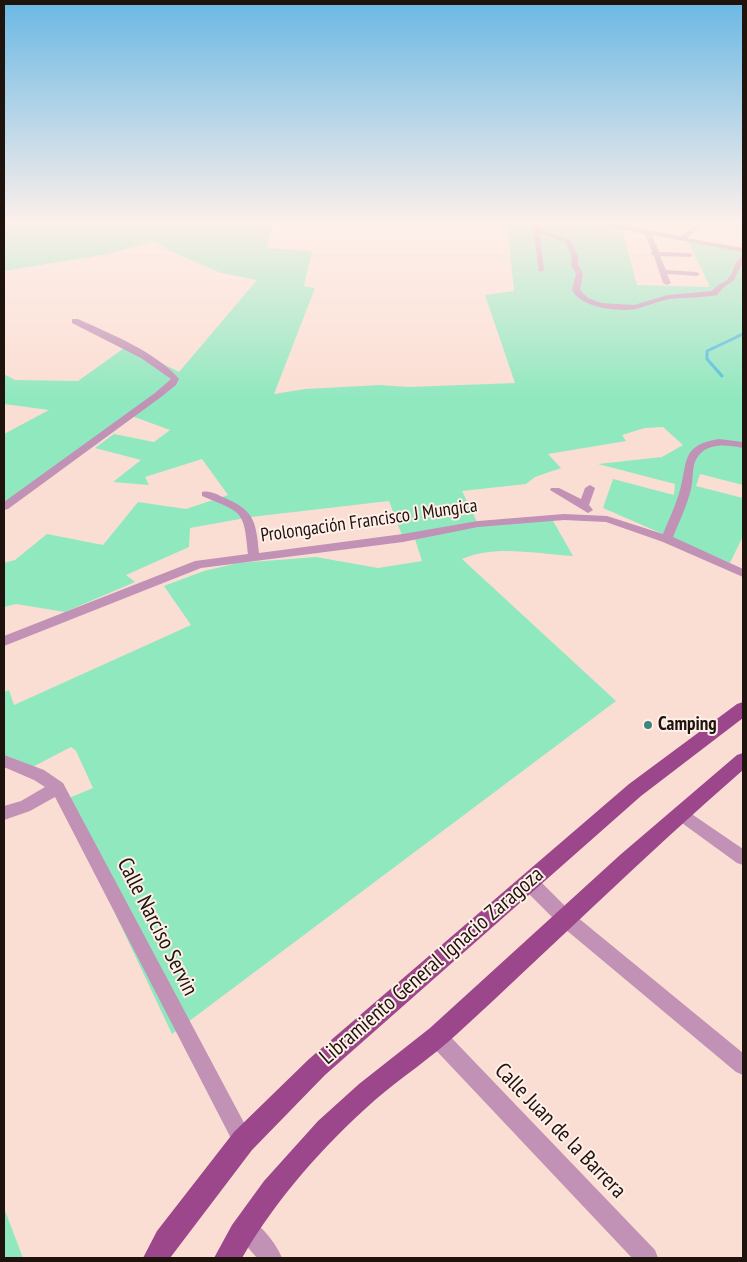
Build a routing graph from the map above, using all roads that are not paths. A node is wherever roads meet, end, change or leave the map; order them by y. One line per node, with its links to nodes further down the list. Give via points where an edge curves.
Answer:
1 (579, 280): 3 (street, via 576,290 584,300 619,308 714,293)
2 (666, 280): 4 (street)
3 (730, 280)
4 (667, 283)
5 (75, 321): 11 (street, via 164,368 176,379)
6 (743, 445): 13 (street, via 715,441 696,452)
7 (590, 488): 10 (street)
8 (555, 490): 10 (street)
9 (206, 494): 14 (street, via 245,511 251,522)
10 (584, 505): 12 (street)
11 (4, 508)
12 (591, 517): 13 (street, Prolongación Francisco J Mungica); 14 (street, Prolongación Francisco J Mungica, via 478,524 403,538)
13 (667, 539): 15 (street, Prolongación Francisco J Mungica)
14 (254, 555): 16 (street, Prolongación Francisco J Mungica, via 199,564)
15 (743, 573)
16 (4, 641)
17 (743, 709): 24 (main road, Libramiento General Ignacio Zaragoza, via 635,790)
18 (743, 760): 22 (main road)
19 (4, 761): 20 (street, via 40,776)
20 (58, 788): 21 (street); 28 (street, Calle Narciso Servin)
21 (4, 813)
22 (680, 813): 23 (street); 25 (main road)
23 (743, 858)
24 (529, 882): 25 (street); 28 (main road, Libramiento General Ignacio Zaragoza, via 317,1067)
25 (573, 924): 26 (main road); 27 (street)
26 (436, 1038): 29 (main road, via 367,1092 300,1157); 33 (street, Calle Juan de la Barrera)
27 (743, 1065)
28 (243, 1141): 30 (main road, Libramiento General Ignacio Zaragoza, via 166,1240)
29 (244, 1227): 31 (main road); 32 (street)
30 (156, 1258)
31 (227, 1258)
32 (271, 1258)
33 (647, 1258)

